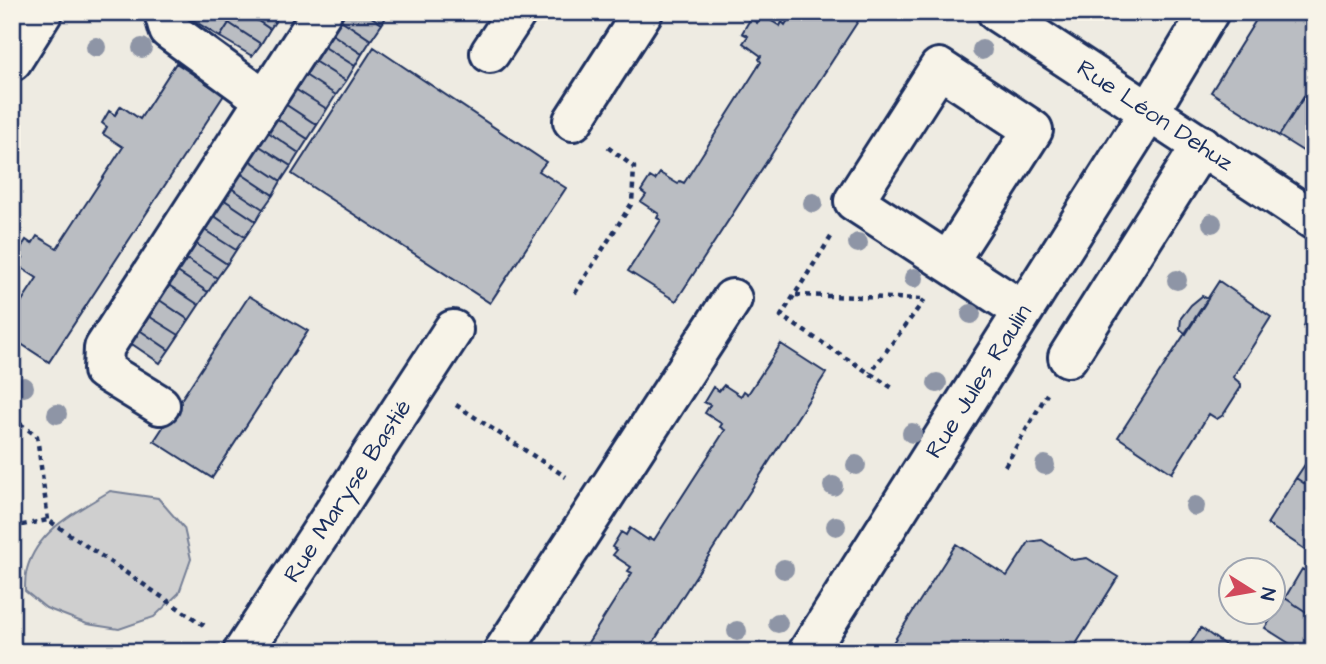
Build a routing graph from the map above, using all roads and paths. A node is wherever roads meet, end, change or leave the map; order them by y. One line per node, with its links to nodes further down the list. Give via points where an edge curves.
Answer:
1 (43, 12): 9 (street)
2 (168, 12): 10 (street, via 169,30)
3 (322, 12): 10 (street)
4 (517, 12): 8 (street)
5 (643, 12): 12 (street)
6 (997, 12): 11 (street, Rue Léon Dehuz)
7 (1209, 12): 11 (street, Rue Jules Raulin)
8 (490, 53)
9 (12, 61)
10 (265, 100): 26 (street, via 104,348 103,370)
11 (1149, 112): 13 (street, Rue Léon Dehuz); 20 (street, Rue Jules Raulin)
12 (573, 121): 17 (path, via 634,167 632,203)
13 (1202, 145): 15 (street, Rue Léon Dehuz); 22 (street)
14 (853, 201): 16 (street); 16 (street, via 939,68 1033,130); 18 (path)
15 (1314, 220)
16 (948, 262): 20 (street)
17 (575, 293)
18 (795, 295): 23 (path, via 781,316); 23 (path, via 925,299)
19 (732, 299): 29 (street)
20 (1023, 311): 35 (street, Rue Jules Raulin)
21 (453, 330): 24 (street, Rue Maryse Bastié)
22 (1068, 357): 28 (path)
23 (870, 373): 25 (path)
24 (420, 381): 29 (path); 33 (street, Rue Maryse Bastié)
25 (894, 389)
26 (160, 405)
27 (12, 418): 30 (path, via 37,436)
28 (1005, 466)
29 (602, 500): 34 (street)
30 (48, 520): 31 (path); 32 (path)
31 (12, 527)
32 (205, 626)
33 (243, 652)
34 (503, 652)
35 (808, 652)

